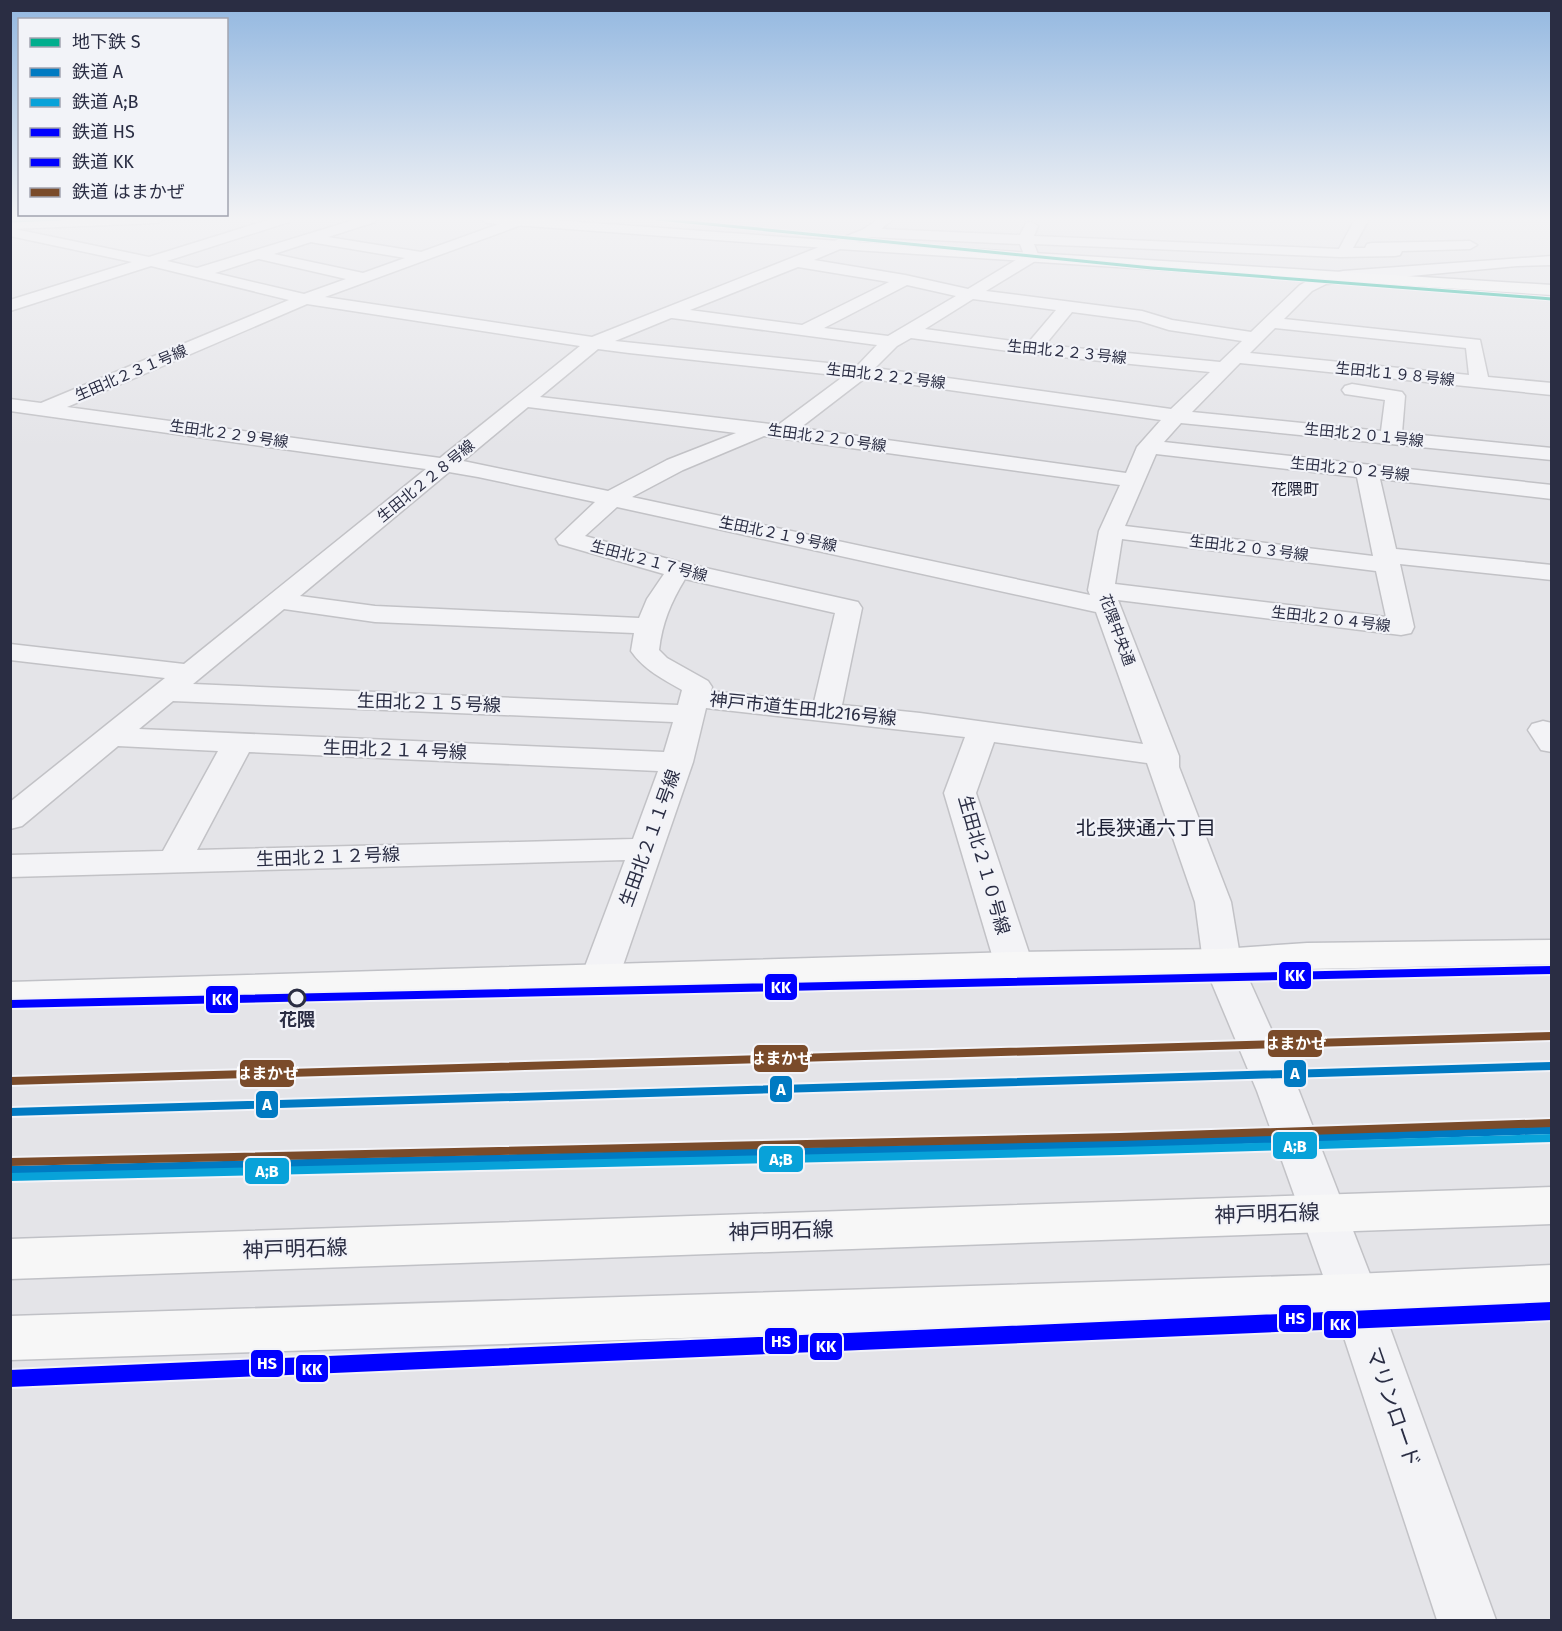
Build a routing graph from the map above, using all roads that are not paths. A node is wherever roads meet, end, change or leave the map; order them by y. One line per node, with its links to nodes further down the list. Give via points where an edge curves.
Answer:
1 (43, 295): 10 (street)
2 (289, 295): 9 (street, 生田北２２２号線)
3 (315, 295): 9 (street, 生田北２３１号線)
4 (714, 295): 12 (street, 生田北２２８号線)
5 (875, 295): 13 (street)
6 (967, 295): 15 (street, 生田北２１７号線)
7 (978, 295): 11 (street)
8 (1299, 295): 14 (street, 花隈中央通)
9 (305, 299): 16 (street, 生田北２２２号線); 26 (street, 生田北２３１号線)
10 (10, 306)
11 (1068, 306): 14 (street, via 1142,316 1169,325); 18 (street)
12 (671, 312): 13 (street); 16 (street, 生田北２２８号線)
13 (806, 330): 17 (street)
14 (1264, 330): 19 (street, 花隈中央通); 21 (street, via 1474,344)
15 (908, 332): 17 (street, 生田北２１７号線); 18 (street, 生田北２２３号線)
16 (596, 342): 20 (street, 生田北２２２号線); 24 (street, 生田北２２８号線)
17 (891, 342): 20 (street, 生田北２１７号線)
18 (1032, 349): 19 (street, 生田北２２３号線)
19 (1232, 362): 21 (street, 生田北１９８号線, via 1295,372); 27 (street, 花隈中央通)
20 (861, 372): 27 (street, 生田北２２２号線); 29 (street, 生田北２１７号線)
21 (1479, 382): 23 (street, 生田北１９８号線)
22 (1330, 387): 30 (street, via 1395,396)
23 (1551, 389)
24 (523, 401): 29 (street, 生田北２２０号線); 33 (street, 生田北２２８号線)
25 (10, 405): 26 (street, 生田北２２９号線)
26 (45, 410): 28 (street, 生田北２３１号線); 33 (street, 生田北２２９号線)
27 (1176, 416): 30 (street, 生田北２０１号線); 31 (street, 花隈中央通)
28 (10, 425)
29 (772, 431): 35 (street, 生田北２２０号線); 37 (street, 生田北２１７号線, via 675,465)
30 (1391, 438): 32 (street, 生田北２０１号線)
31 (1148, 447): 34 (street, 生田北２０２号線); 35 (street, 花隈中央通)
32 (1551, 454)
33 (447, 464): 37 (street, 生田北２１９号線); 43 (street, 生田北２２８号線)
34 (1367, 470): 36 (street, 生田北２０２号線); 39 (street, 生田北２０４号線)
35 (1131, 480): 38 (street, 花隈中央通)
36 (1551, 492)
37 (613, 498): 40 (street, 生田北２１７号線, via 568,539); 42 (street, 生田北２１９号線)
38 (1111, 531): 39 (street, 生田北２０３号線); 42 (street, 花隈中央通)
39 (1387, 560): 41 (street, 生田北２０３号線); 42 (street, 生田北２０４号線, via 1401,627)
40 (679, 570): 44 (street, via 657,601); 49 (street, 生田北２１７号線, via 849,608)
41 (1551, 573)
42 (1105, 598): 53 (street, 花隈中央通)
43 (279, 601): 44 (street, via 375,614); 46 (street, 生田北２２８号線)
44 (648, 626): 48 (street, 神戸市道生田北216号線, via 645,651 657,664 698,687)
45 (10, 652): 46 (street)
46 (192, 673): 47 (street, 生田北２２８号線)
47 (168, 692): 48 (street, 生田北２１５号線); 51 (street, 生田北２２８号線)
48 (692, 706): 49 (street, 神戸市道生田北216号線); 54 (street, 生田北２１１号線)
49 (826, 712): 50 (street, 神戸市道生田北216号線)
50 (983, 731): 53 (street, 神戸市道生田北216号線); 61 (street, 生田北２１０号線, via 960,793)
51 (113, 737): 52 (street, 生田北２１４号線); 55 (street, 生田北２２８号線)
52 (238, 743): 54 (street, 生田北２１４号線); 57 (street)
53 (1163, 756): 60 (street, 花隈中央通, via 1213,902)
54 (677, 762): 56 (street, 生田北２１１号線)
55 (10, 819)
56 (646, 849): 57 (street, 生田北２１２号線); 62 (street, 生田北２１１号線)
57 (174, 862): 58 (street, 生田北２１２号線)
58 (10, 866)
59 (1551, 952): 60 (main road, via 1306,956)
60 (1222, 962): 61 (main road); 65 (street, マリンロード, via 1278,1091)
61 (1014, 965): 62 (main road)
62 (600, 977): 63 (main road)
63 (10, 995)
64 (1551, 1205): 65 (main road, 神戸明石線)
65 (1323, 1212): 66 (main road, 神戸明石線); 68 (street, マリンロード)
66 (10, 1259)
67 (1551, 1286): 68 (main road)
68 (1354, 1295): 69 (main road); 70 (street, マリンロード)
69 (10, 1338)
70 (1467, 1620)

